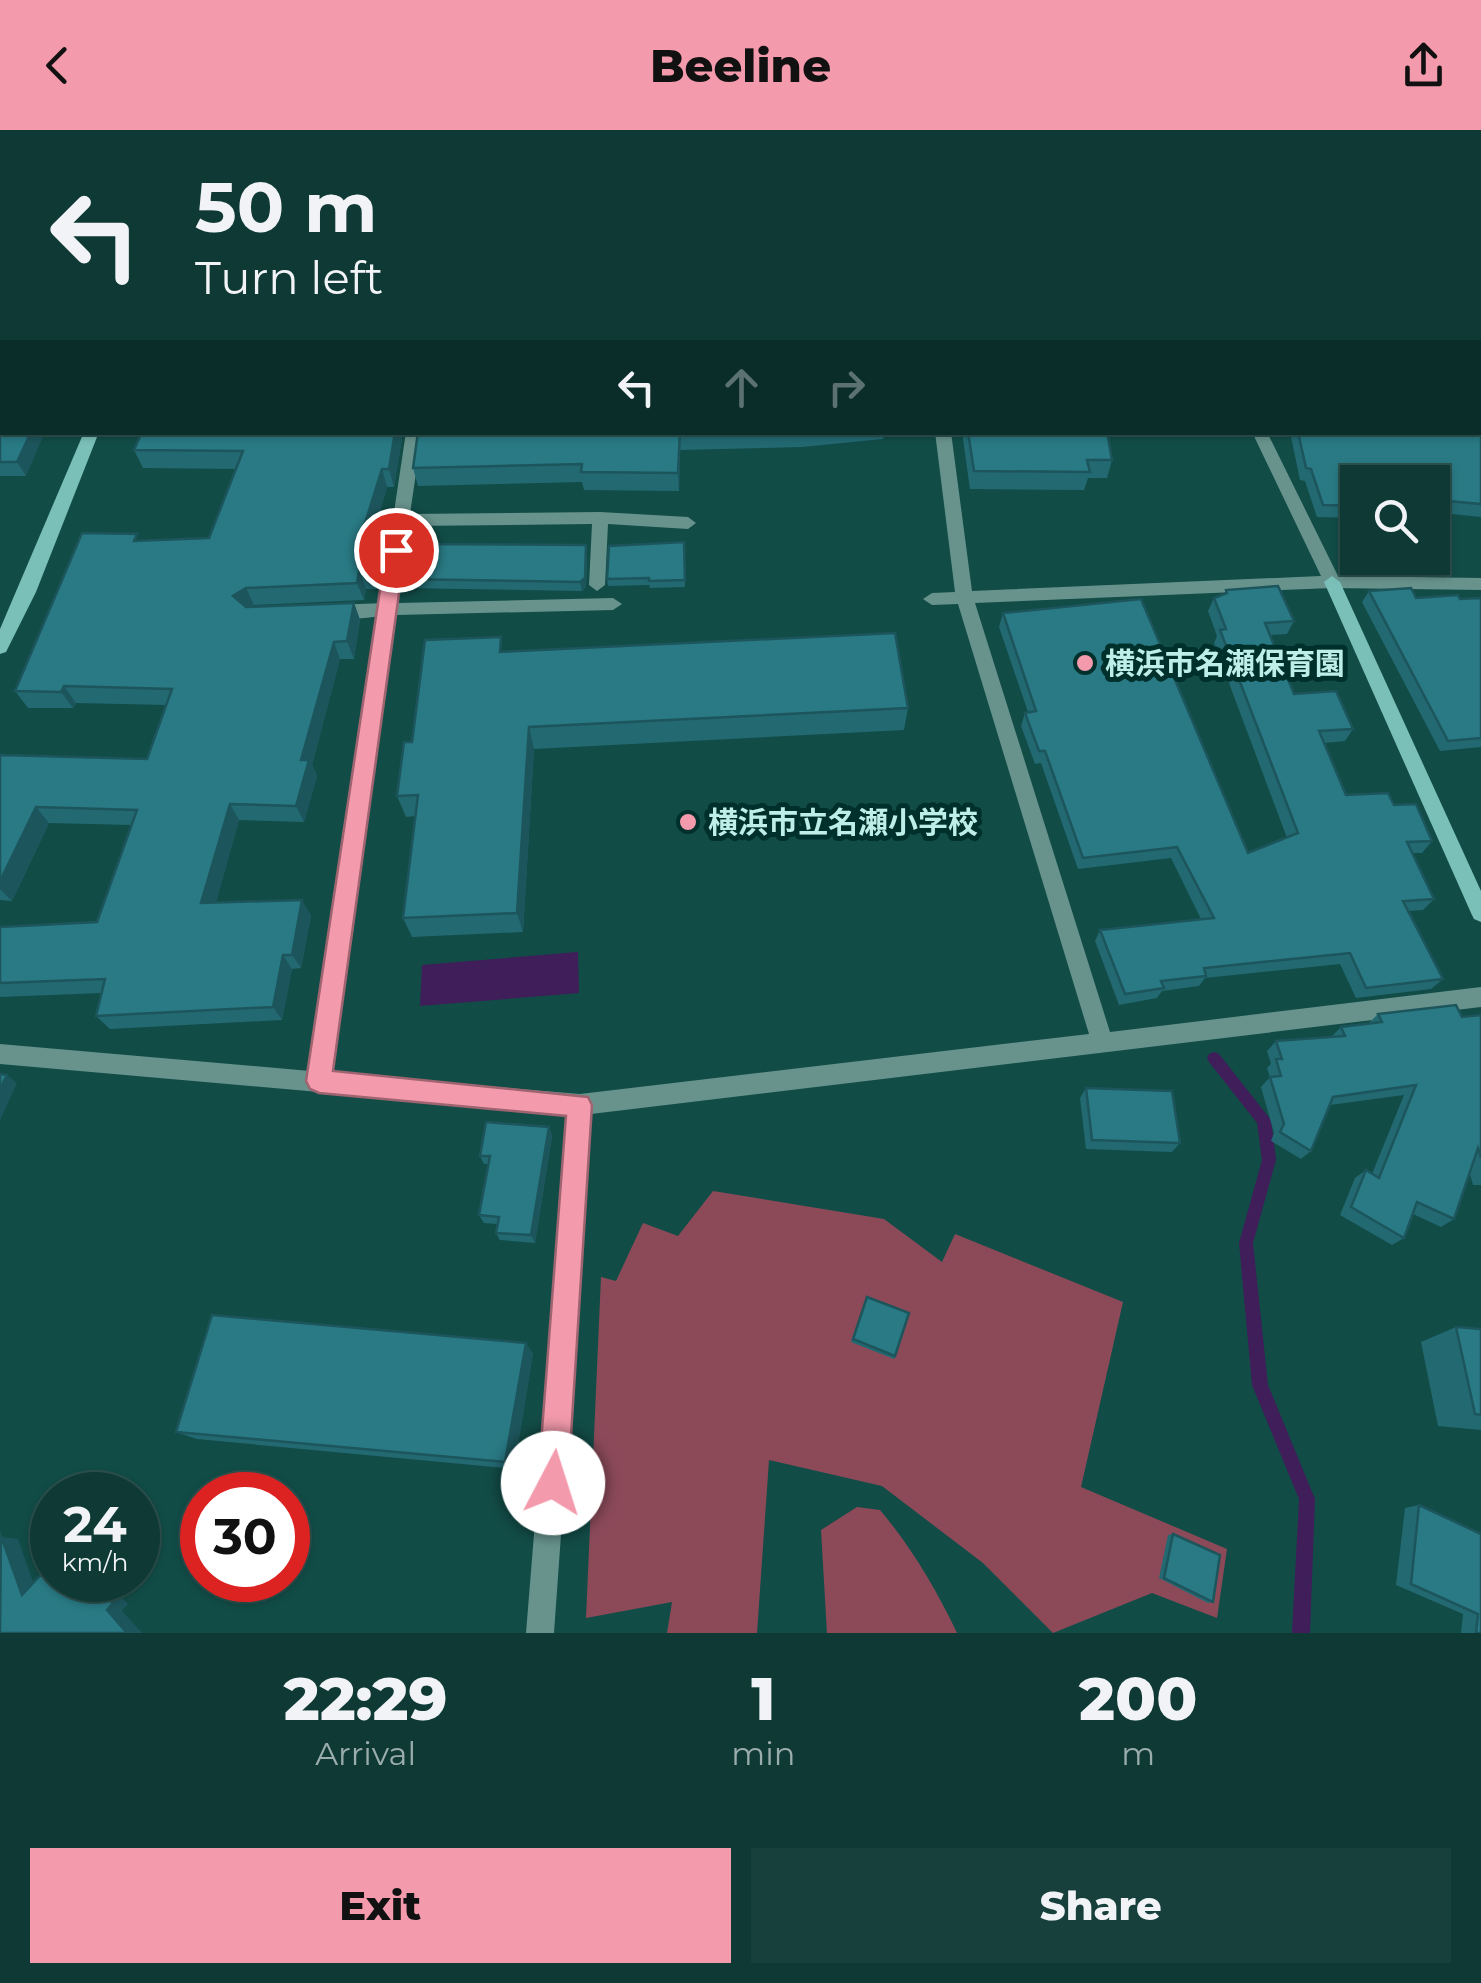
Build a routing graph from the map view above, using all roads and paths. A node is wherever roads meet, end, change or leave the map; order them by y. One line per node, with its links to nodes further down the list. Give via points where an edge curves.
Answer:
1 (91, 435): 16 (street)
2 (414, 435): 6 (street)
3 (943, 435): 12 (street)
4 (1260, 435): 8 (street)
5 (600, 518): 6 (street); 7 (street); 10 (street)
6 (400, 520): 14 (street)
7 (688, 523)
8 (1332, 582): 9 (street); 12 (street); 17 (street)
9 (1481, 584)
10 (598, 585)
11 (932, 598): 12 (street)
12 (964, 598): 19 (street)
13 (614, 604): 14 (street)
14 (387, 609): 15 (street); 21 (street)
15 (311, 612)
16 (0, 647)
17 (1481, 913)
18 (1481, 998): 19 (street)
19 (1102, 1044): 22 (street)
20 (0, 1054): 21 (street)
21 (319, 1081): 22 (street)
22 (580, 1105): 23 (street)
23 (540, 1633)

